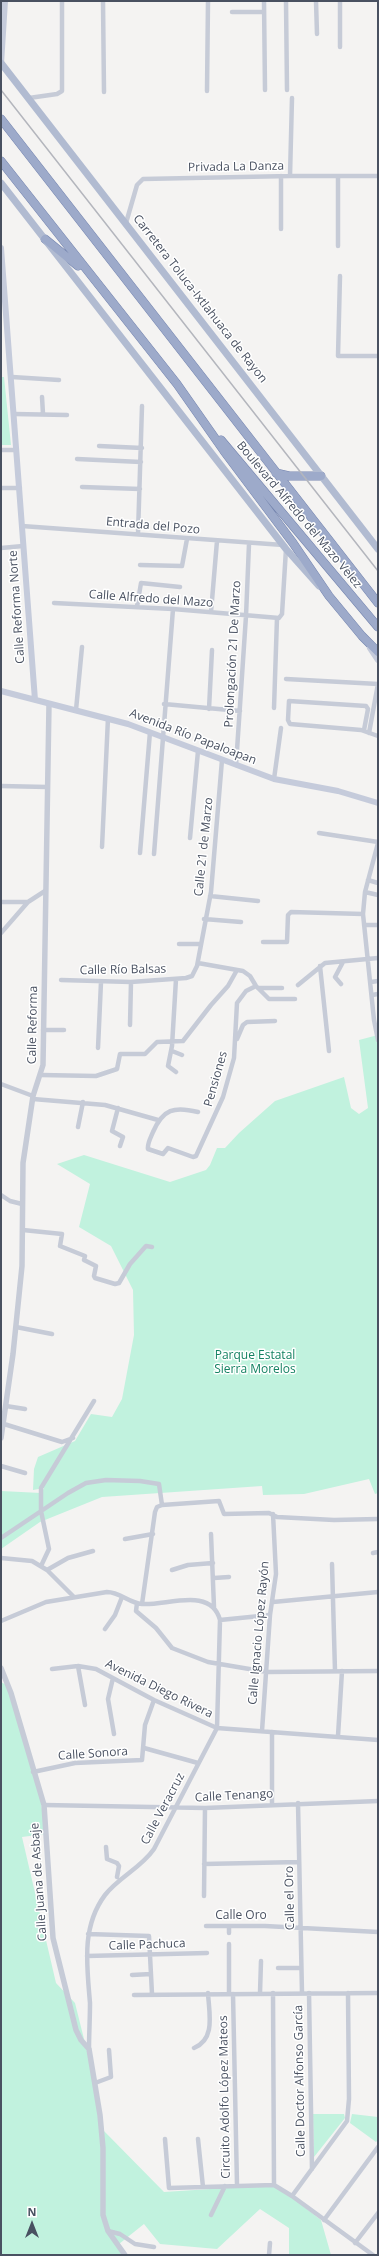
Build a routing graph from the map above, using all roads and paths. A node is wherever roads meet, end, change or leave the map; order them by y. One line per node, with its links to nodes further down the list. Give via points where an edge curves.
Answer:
1 (5, 1): 13 (main road)
2 (62, 1): 18 (street, via 62,90 60,93)
3 (103, 1): 17 (street)
4 (208, 1): 16 (street)
5 (264, 1): 10 (street)
6 (286, 1): 15 (street)
7 (316, 1): 11 (street)
8 (340, 1): 12 (street)
9 (232, 12): 10 (street)
10 (264, 12): 14 (street)
11 (317, 34)
12 (340, 47)
13 (1, 64): 18 (main road, Carretera Toluca-Ixtlahuaca de Rayon)
14 (265, 90)
15 (287, 90)
16 (207, 91)
17 (104, 92)
18 (29, 98): 27 (main road, Carretera Toluca-Ixtlahuaca de Rayon)
19 (292, 98): 23 (street)
20 (1, 120): 49 (highway)
21 (1, 161): 32 (highway)
22 (281, 176): 23 (street, Privada La Danza); 27 (street, Privada La Danza, via 143,179 137,185); 28 (street)
23 (290, 176): 24 (street, Privada La Danza)
24 (338, 176): 25 (street, Privada La Danza); 30 (street)
25 (378, 176)
26 (1, 183): 29 (main road)
27 (126, 223): 50 (main road, Carretera Toluca-Ixtlahuaca de Rayon)
28 (281, 229)
29 (45, 239): 32 (highway); 61 (main road)
30 (338, 246)
31 (1, 248): 35 (main road, Calle Reforma Norte)
32 (90, 275): 42 (highway)
33 (340, 276): 34 (street, via 338,356)
34 (378, 356)
35 (12, 377): 36 (street); 39 (main road, Calle Reforma Norte)
36 (59, 380)
37 (42, 397): 40 (street)
38 (142, 406): 44 (street)
39 (14, 414): 40 (street); 46 (main road, Calle Reforma Norte)
40 (43, 414): 41 (street)
41 (67, 415)
42 (202, 418): 66 (highway); 74 (highway, Boulevard Alfredo del Mazo Velez)
43 (99, 446): 44 (street)
44 (142, 448): 48 (street)
45 (1, 450): 46 (street)
46 (16, 450): 53 (main road, Calle Reforma Norte)
47 (77, 459): 48 (street)
48 (141, 462): 54 (street)
49 (276, 473): 50 (highway, via 289,476); 68 (highway)
50 (321, 476): 63 (main road, Carretera Toluca-Ixtlahuaca de Rayon)
51 (82, 487): 54 (street)
52 (1, 488): 53 (street)
53 (20, 488): 55 (main road, Calle Reforma Norte)
54 (140, 489): 56 (street)
55 (22, 526): 56 (street, Entrada del Pozo); 60 (main road, Calle Reforma Norte)
56 (138, 534): 57 (street, Entrada del Pozo)
57 (187, 539): 58 (street, Entrada del Pozo); 64 (street, via 182,566)
58 (216, 541): 59 (street, Entrada del Pozo); 71 (street)
59 (249, 544): 61 (street, Entrada del Pozo); 72 (street, Prolongación 21 De Marzo)
60 (23, 546): 62 (street); 83 (main road, Calle Reforma Norte)
61 (285, 547): 66 (main road); 73 (street)
62 (1, 548)
63 (378, 549)
64 (140, 565)
65 (180, 587): 69 (street, via 140,583)
66 (329, 596): 75 (highway)
67 (54, 603): 69 (street, Calle Alfredo del Mazo)
68 (378, 604)
69 (137, 607): 70 (street, Calle Alfredo del Mazo)
70 (173, 609): 71 (street, Calle Alfredo del Mazo); 85 (street)
71 (211, 612): 72 (street, Calle Alfredo del Mazo)
72 (246, 616): 73 (street, Calle Alfredo del Mazo); 89 (street, Prolongación 21 De Marzo)
73 (279, 617): 86 (street)
74 (378, 627)
75 (362, 636): 78 (highway); 79 (main road)
76 (82, 647): 88 (street)
77 (212, 650): 87 (street)
78 (378, 652)
79 (378, 660)
80 (286, 679): 81 (street)
81 (378, 684): 93 (street)
82 (1, 691): 83 (main road, Avenida Río Papaloapan)
83 (35, 700): 84 (main road, Avenida Río Papaloapan)
84 (49, 704): 88 (main road, Avenida Río Papaloapan); 101 (street, Calle Reforma)
85 (164, 704): 87 (street); 95 (street)
86 (274, 708)
87 (210, 709): 89 (street)
88 (76, 710): 90 (main road, Avenida Río Papaloapan)
89 (240, 711): 98 (street, Prolongación 21 De Marzo)
90 (108, 718): 92 (main road, Avenida Río Papaloapan); 106 (street)
91 (281, 728): 99 (street)
92 (150, 732): 95 (main road, Avenida Río Papaloapan); 107 (street)
93 (366, 732): 93 (street, via 290,724 289,702 366,706); 94 (street)
94 (378, 736)
95 (163, 737): 96 (main road, Avenida Río Papaloapan); 108 (street)
96 (198, 751): 97 (main road, Avenida Río Papaloapan); 104 (street)
97 (222, 760): 98 (main road, Avenida Río Papaloapan); 114 (street, Calle 21 de Marzo)
98 (236, 765): 99 (main road, Avenida Río Papaloapan)
99 (274, 778): 102 (main road, Avenida Río Papaloapan, via 338,791)
100 (1, 786): 101 (street)
101 (47, 787): 111 (street, Calle Reforma)
102 (378, 803)
103 (319, 833): 105 (street)
104 (190, 838)
105 (378, 842): 109 (street)
106 (102, 847)
107 (140, 853)
108 (154, 854)
109 (368, 880): 110 (street); 112 (street)
110 (378, 883)
111 (45, 891): 117 (street); 148 (street, Calle Reforma)
112 (366, 892): 113 (street); 118 (street)
113 (378, 895)
114 (210, 896): 115 (street); 119 (street, Calle 21 de Marzo)
115 (258, 901)
116 (1, 902): 117 (street)
117 (28, 902): 123 (street)
118 (363, 914): 121 (street); 124 (street, via 291,912 288,915 287,942)
119 (204, 919): 120 (street); 126 (street, Calle 21 de Marzo)
120 (241, 922)
121 (364, 925): 122 (street); 128 (street)
122 (378, 925)
123 (1, 934)
124 (263, 942)
125 (179, 944): 126 (street)
126 (200, 944): 130 (street, Calle 21 de Marzo)
127 (378, 958): 128 (street)
128 (368, 960): 129 (street); 138 (street)
129 (343, 962): 131 (street, via 325,963); 139 (street, via 335,977)
130 (198, 963): 132 (street); 133 (street, Calle Río Balsas, via 194,973 186,978)
131 (320, 966): 140 (street); 155 (street)
132 (237, 970): 141 (street, via 247,974); 151 (street, via 228,986 210,1004 185,1039)
133 (176, 979): 137 (street, Calle Río Balsas); 151 (street)
134 (61, 980): 136 (street, Calle Río Balsas)
135 (378, 981): 138 (street)
136 (101, 982): 137 (street, Calle Río Balsas); 153 (street)
137 (132, 982): 147 (street)
138 (370, 982): 144 (street)
139 (341, 984)
140 (298, 985)
141 (257, 987): 142 (street); 145 (street, via 269,999); 152 (street, Pensiones, via 246,991 237,1003)
142 (282, 988)
143 (378, 994): 144 (street)
144 (372, 995): 150 (street)
145 (295, 999)
146 (275, 1021): 152 (street, via 247,1022)
147 (130, 1025)
148 (43, 1030): 149 (street); 158 (street, Calle Reforma)
149 (64, 1030)
150 (378, 1040)
151 (173, 1042): 154 (street); 158 (street, via 157,1042 145,1054 120,1054 118,1067 111,1073 91,1076)
152 (235, 1042): 164 (street, Pensiones, via 234,1058 221,1104 195,1157 168,1148 163,1154 148,1149)
153 (98, 1048)
154 (172, 1051): 156 (street); 157 (street, via 168,1067)
155 (329, 1051)
156 (182, 1055)
157 (176, 1072)
158 (41, 1075): 160 (street, Calle Reforma)
159 (1, 1084): 160 (street)
160 (33, 1098): 161 (street); 168 (street, Calle Reforma, via 23,1164)
161 (83, 1102): 162 (street); 165 (street)
162 (118, 1108): 164 (street); 166 (street, via 112,1131 123,1137)
163 (198, 1112): 164 (street, via 170,1111)
164 (158, 1120)
165 (78, 1127)
166 (120, 1146)
167 (1, 1195): 168 (street)
168 (22, 1204): 169 (street, Calle Reforma)
169 (23, 1230): 170 (street, via 62,1234 60,1246 84,1256 84,1260 96,1266 95,1278 117,1284 146,1246); 171 (street, Calle Reforma)
170 (152, 1247)
171 (16, 1327): 172 (street); 174 (street, Calle Reforma)
172 (52, 1334)
173 (94, 1401): 178 (street)
174 (6, 1406): 175 (street); 176 (street, Calle Reforma)
175 (25, 1408)
176 (4, 1424): 177 (street, Calle Reforma); 178 (street, via 62,1442)
177 (1, 1438)
178 (73, 1438): 182 (street, via 44,1481 40,1494)
179 (1, 1466): 180 (street)
180 (25, 1474)
181 (162, 1506): 182 (street, via 161,1486 156,1483 106,1480 78,1486); 183 (street, via 219,1501 224,1514); 185 (street, via 156,1509)
182 (40, 1511): 187 (street); 193 (street, via 49,1549)
183 (273, 1514): 184 (street, via 277,1517 334,1520); 202 (street, Calle Ignacio López Rayón, via 276,1574)
184 (378, 1519)
185 (152, 1534): 188 (street); 203 (street)
186 (211, 1534): 191 (street)
187 (1, 1538)
188 (125, 1539)
189 (93, 1551): 194 (street, via 68,1558)
190 (1, 1558): 193 (street, via 29,1560)
191 (214, 1563): 195 (street, via 188,1565); 197 (street)
192 (332, 1564): 201 (street)
193 (41, 1566): 194 (street)
194 (47, 1570): 199 (street)
195 (172, 1570)
196 (229, 1577): 197 (street)
197 (214, 1578): 204 (street)
198 (378, 1592): 201 (street)
199 (73, 1596): 200 (street, via 107,1592); 207 (street, via 46,1602)
200 (122, 1597): 203 (street); 208 (street, via 115,1615)
201 (333, 1597): 202 (street); 213 (street)
202 (273, 1602): 205 (street, Calle Ignacio López Rayón)
203 (140, 1604): 204 (street, via 182,1600 200,1601); 209 (street, via 136,1611 156,1628 172,1648 193,1658)
204 (214, 1607): 206 (street)
205 (270, 1615): 206 (street); 216 (street, Calle Ignacio López Rayón)
206 (220, 1620): 209 (street)
207 (1, 1621)
208 (105, 1629)
209 (218, 1665): 216 (street); 220 (street)
210 (78, 1666): 212 (street, Avenida Diego Rivera); 217 (street, Avenida Diego Rivera, via 96,1669); 219 (street)
211 (1, 1668): 228 (street, Calle Juana de Asbaje, via 11,1693)
212 (52, 1669)
213 (335, 1671): 214 (street); 216 (street)
214 (342, 1671): 215 (street); 224 (street)
215 (378, 1671)
216 (266, 1672): 221 (street, Calle Ignacio López Rayón)
217 (113, 1678): 218 (street, Avenida Diego Rivera); 223 (street, via 108,1699)
218 (154, 1700): 220 (street, Avenida Diego Rivera); 226 (street, Calle Sonora, via 146,1725)
219 (85, 1705)
220 (216, 1728): 221 (street, Avenida Diego Rivera); 227 (street, Calle Veracruz)
221 (262, 1731): 222 (street, Avenida Diego Rivera)
222 (272, 1732): 224 (street, Avenida Diego Rivera); 232 (street)
223 (114, 1734)
224 (338, 1736): 225 (street, Avenida Diego Rivera)
225 (378, 1740)
226 (144, 1748): 227 (street); 228 (street, Calle Sonora, via 140,1761 75,1763)
227 (198, 1763): 233 (street, Calle Veracruz)
228 (33, 1772): 231 (street, Calle Juana de Asbaje)
229 (378, 1801): 230 (street, Calle Tenango)
230 (298, 1803): 232 (street, Calle Tenango); 236 (street, Calle el Oro)
231 (44, 1804): 233 (street, Calle Tenango); 266 (street, Calle Juana de Asbaje, via 54,1944 76,2030)
232 (272, 1804): 234 (street, Calle Tenango)
233 (176, 1808): 234 (street, Calle Tenango); 245 (street, Calle Veracruz, via 149,1856 104,1896 91,1920)
234 (204, 1808): 237 (street)
235 (106, 1847): 238 (street, via 107,1859 119,1866)
236 (299, 1862): 237 (street); 242 (street, Calle el Oro)
237 (204, 1864): 239 (street)
238 (117, 1877)
239 (204, 1896)
240 (206, 1926): 241 (street, Calle Oro)
241 (229, 1926): 242 (street, Calle Oro); 244 (street)
242 (300, 1928): 243 (street, Calle Oro); 252 (street, Calle el Oro)
243 (378, 1932)
244 (229, 1933)
245 (88, 1934): 248 (street, via 147,1935 150,1937); 249 (street, Calle Veracruz)
246 (229, 1944): 263 (street)
247 (207, 1953): 248 (street, Calle Pachuca)
248 (151, 1955): 249 (street, Calle Pachuca); 253 (street)
249 (87, 1956): 266 (street, Calle Veracruz)
250 (261, 1961): 256 (street)
251 (278, 1968): 252 (street)
252 (301, 1968): 258 (street, Calle el Oro)
253 (151, 1974): 254 (street); 262 (street)
254 (132, 1975)
255 (208, 1993): 262 (street); 263 (street); 265 (street, via 208,2036 205,2043)
256 (260, 1993): 257 (street); 263 (street)
257 (273, 1993): 258 (street); 274 (street)
258 (302, 1993): 259 (street)
259 (309, 1993): 260 (street); 272 (street, Calle Doctor Alfonso García)
260 (348, 1993): 261 (street); 272 (street, via 348,2116 346,2125)
261 (378, 1993)
262 (152, 1994): 264 (street)
263 (231, 1994): 273 (street, Circuito Adolfo López Mateos)
264 (134, 1995)
265 (194, 2048)
266 (89, 2049): 268 (street, Calle Juana de Asbaje)
267 (109, 2050): 268 (street, via 111,2077)
268 (95, 2083): 281 (street, Calle Juana de Asbaje, via 102,2136 102,2204)
269 (198, 2138): 276 (street)
270 (165, 2139): 276 (street, via 169,2187)
271 (378, 2147): 280 (street)
272 (312, 2169): 277 (street)
273 (237, 2185): 274 (street, Circuito Adolfo López Mateos); 275 (street)
274 (274, 2185): 277 (street)
275 (225, 2186): 276 (street); 279 (street)
276 (203, 2187)
277 (292, 2196): 280 (street)
278 (378, 2212): 283 (street)
279 (211, 2215)
280 (324, 2220): 283 (street)
281 (108, 2231): 284 (street, via 120,2234 135,2244); 285 (street, Calle Juana de Asbaje)
282 (270, 2243): 286 (street)
283 (355, 2243): 287 (street)
284 (154, 2247)
285 (125, 2255)
286 (269, 2255)
287 (373, 2255)

